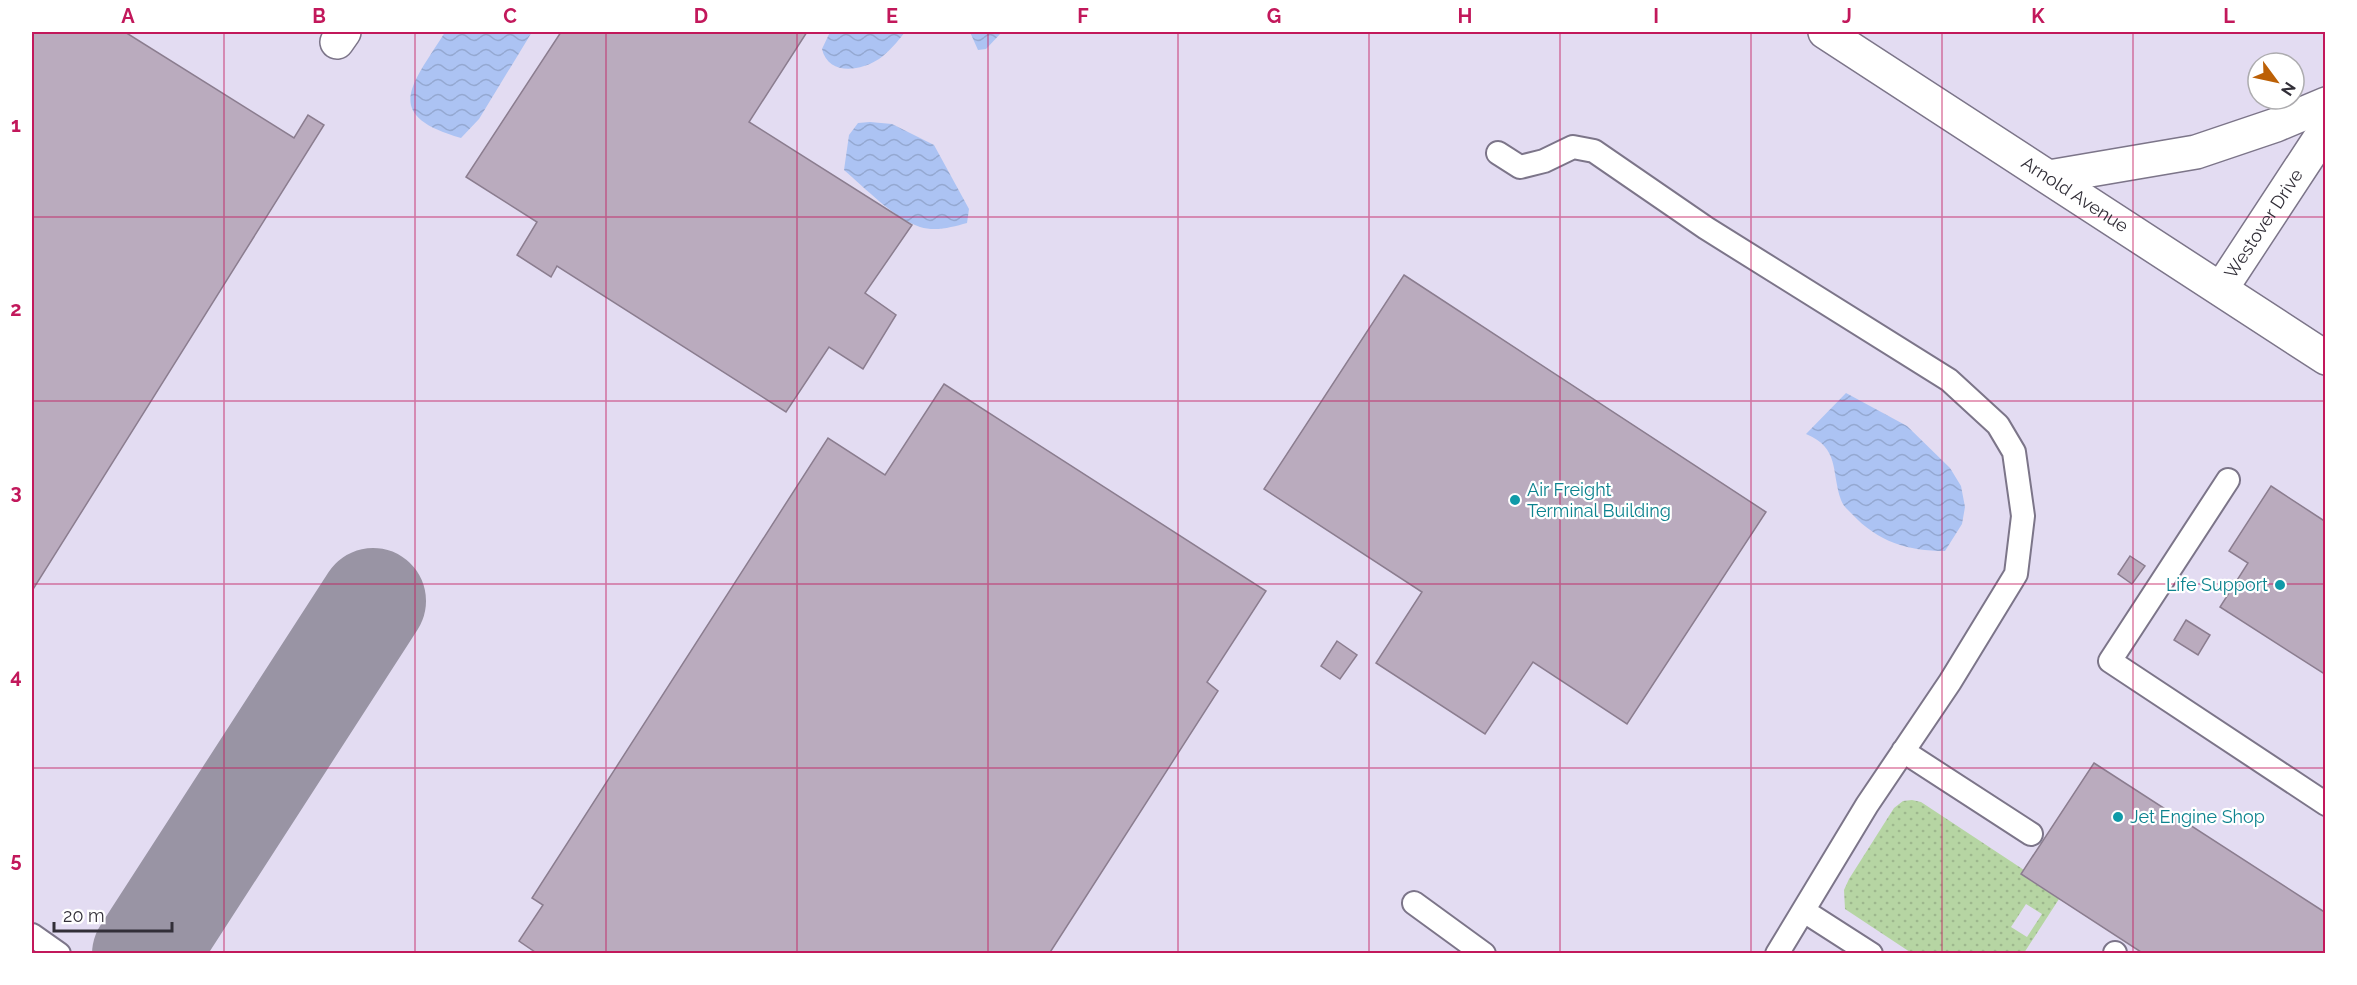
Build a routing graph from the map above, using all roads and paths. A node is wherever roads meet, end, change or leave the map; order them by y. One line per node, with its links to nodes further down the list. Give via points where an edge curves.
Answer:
1 (1825, 32): 5 (street, Arnold Avenue)
2 (2325, 104): 5 (street, via 2196,152)
3 (2325, 129): 6 (street, Westover Drive)
4 (1498, 153): 9 (lane, via 1520,167 1573,147 1593,151 1706,228 1949,380 1998,425 2014,452 2023,516 2016,574)
5 (2049, 177): 6 (street, Arnold Avenue)
6 (2221, 289): 7 (street, Arnold Avenue)
7 (2325, 358)
8 (2228, 480): 10 (lane, via 2110,661)
9 (1903, 751): 11 (lane); 13 (lane)
10 (2325, 804)
11 (2031, 834)
12 (1414, 903): 16 (lane)
13 (1804, 911): 17 (lane); 18 (lane)
14 (32, 936): 15 (lane)
15 (59, 954)
16 (1484, 954)
17 (1777, 954)
18 (1871, 954)

